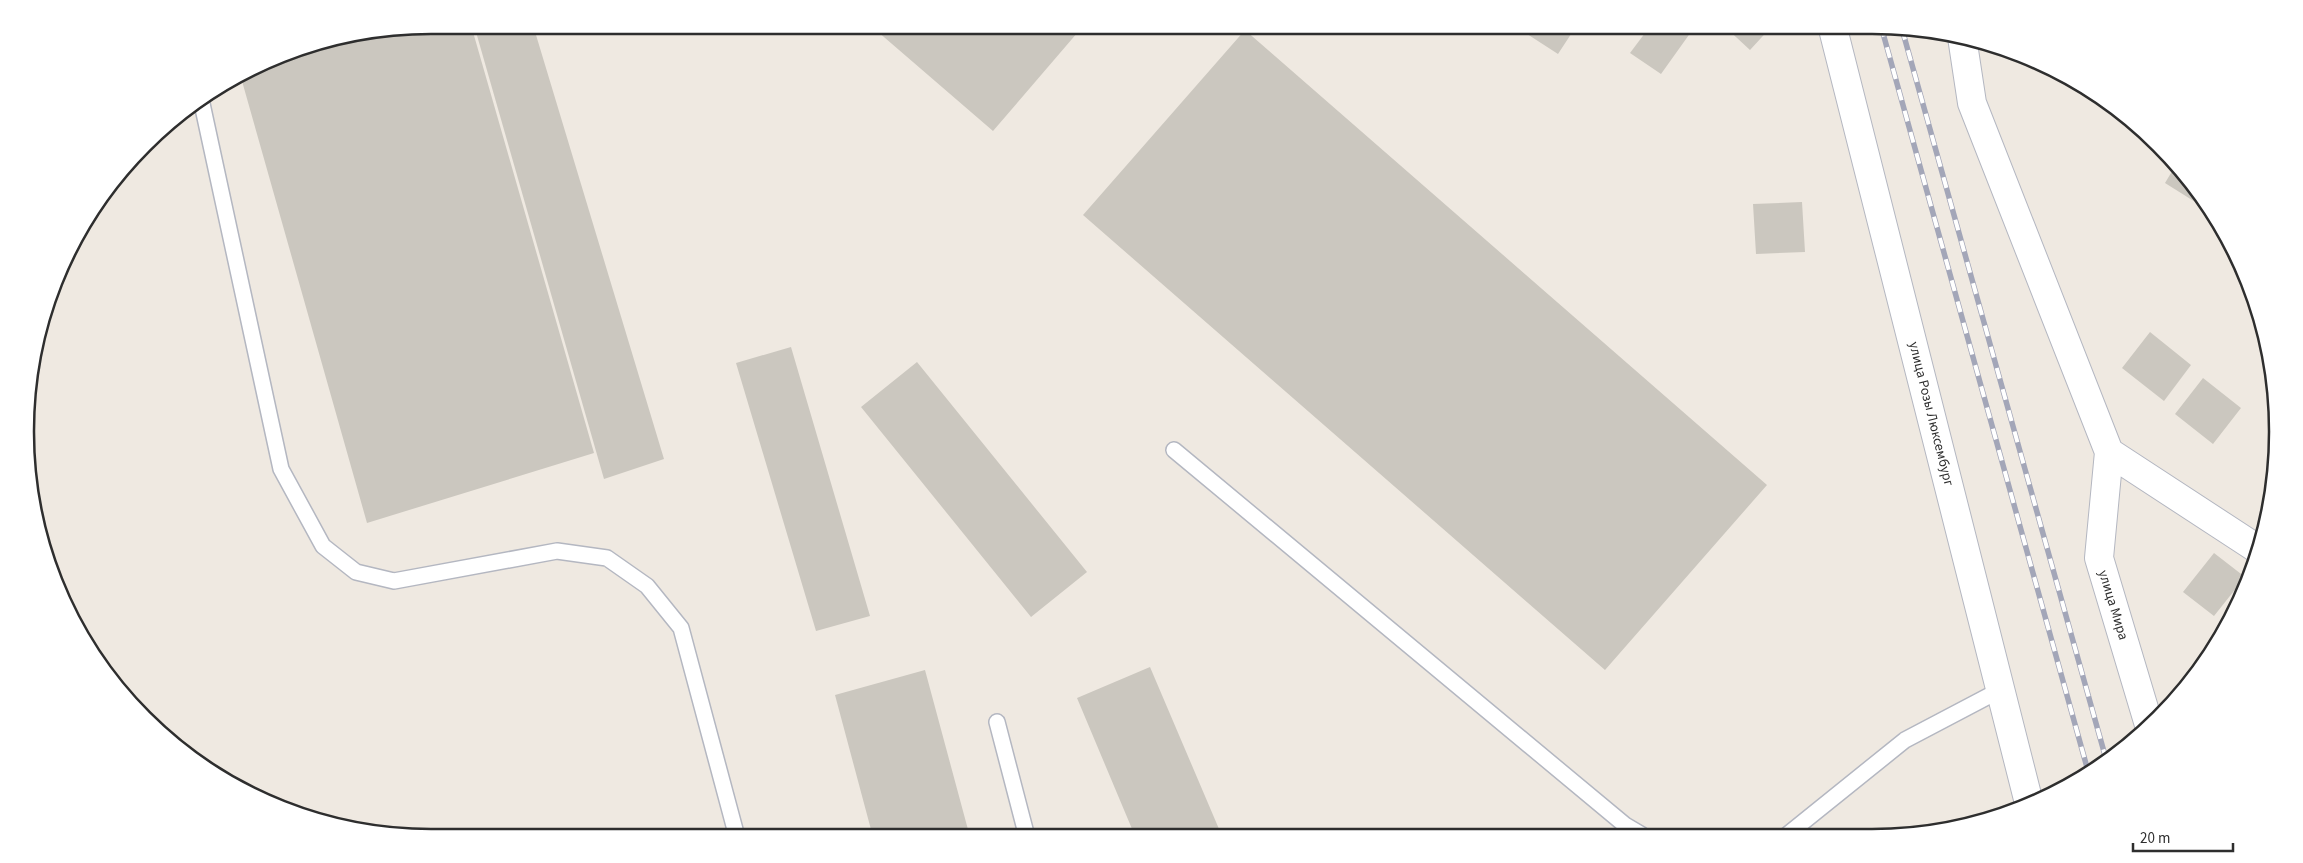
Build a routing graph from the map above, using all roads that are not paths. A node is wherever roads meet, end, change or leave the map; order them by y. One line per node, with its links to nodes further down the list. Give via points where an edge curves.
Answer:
1 (1834, 34): 7 (street, улица Розы Люксембург)
2 (1963, 44): 5 (street, via 1972,103)
3 (203, 107): 11 (lane, via 281,470 322,546 356,572 394,581 557,550 607,558 647,586 681,628)
4 (1174, 450): 13 (lane)
5 (2109, 452): 6 (street); 8 (street, улица Мира, via 2099,558)
6 (2252, 546)
7 (2002, 689): 10 (street, улица Розы Люксембург); 14 (lane, via 1905,740)
8 (2147, 719)
9 (997, 722): 12 (lane)
10 (2028, 797)
11 (735, 829)
12 (1025, 829)
13 (1632, 829)
14 (1794, 829)

